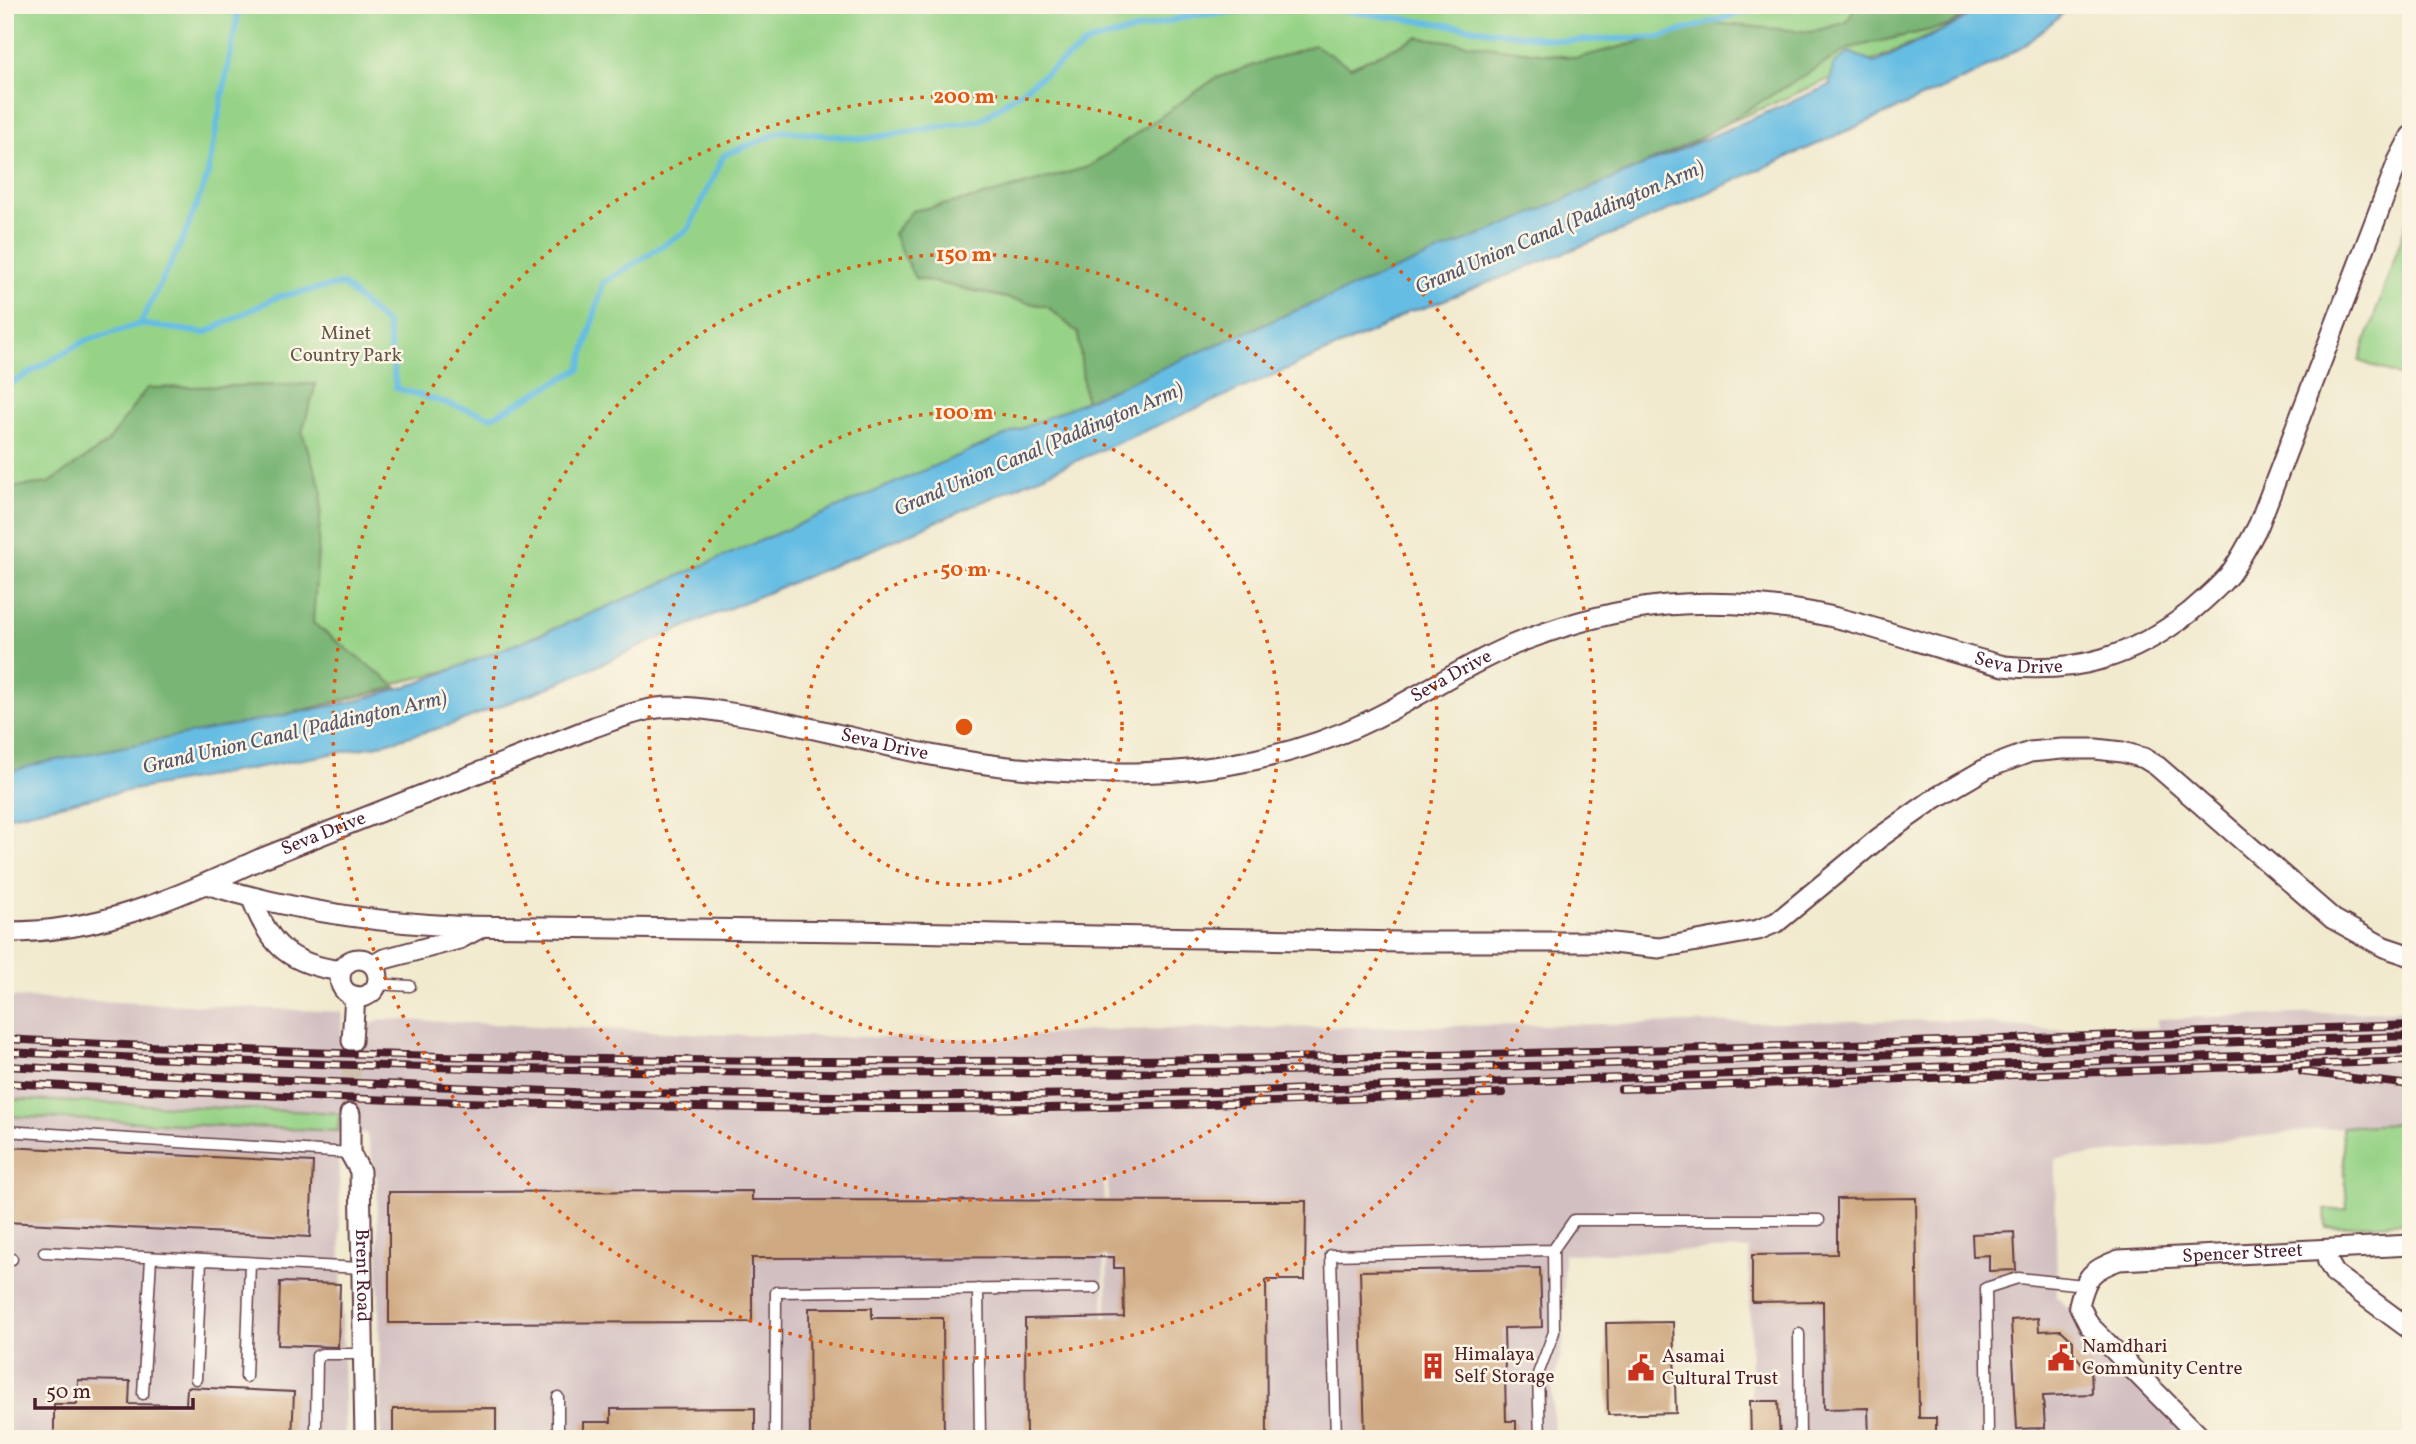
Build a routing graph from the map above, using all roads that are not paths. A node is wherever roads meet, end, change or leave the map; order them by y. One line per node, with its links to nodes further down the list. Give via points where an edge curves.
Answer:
1 (2411, 136): 2 (street, Seva Drive, via 2259,524 2213,593 2133,650 2066,667 2004,666 1806,611 1668,605 1608,615 1524,640 1368,722 1282,752 1222,766 1133,773 990,765 758,717 660,708 594,727)
2 (206, 884): 3 (street); 5 (street, Seva Drive, via 100,923)
3 (252, 899): 4 (street, via 403,924); 7 (street, via 270,936 283,950 300,962)
4 (484, 926): 6 (street, via 1604,942 1659,948 1758,930 1777,922 1879,838 1987,768 2030,752 2096,749 2144,758 2158,766 2333,919); 8 (street, via 459,939 393,957)
5 (5, 932)
6 (2411, 956)
7 (341, 971): 8 (street, via 350,961 362,959); 10 (street, via 344,989)
8 (375, 974): 9 (lane); 10 (street, via 366,995)
9 (410, 986)
10 (355, 996): 11 (street)
11 (352, 1041)
12 (350, 1114): 14 (street, Brent Road)
13 (5, 1131): 14 (lane)
14 (350, 1153): 23 (street, Brent Road, via 360,1171)
15 (1819, 1220): 17 (lane, via 1574,1220)
16 (2411, 1245): 18 (street, Spencer Street)
17 (1553, 1250): 40 (lane, via 1331,1255); 41 (lane, via 1553,1332 1538,1374)
18 (2326, 1250): 24 (street, Spencer Street, via 2119,1260 2097,1268); 27 (street, via 2335,1274)
19 (44, 1252): 20 (lane)
20 (151, 1258): 21 (lane); 32 (lane)
21 (201, 1260): 22 (lane); 31 (lane)
22 (250, 1263): 23 (lane); 30 (lane)
23 (362, 1268): 29 (street, Brent Road)
24 (2084, 1285): 35 (lane, via 2018,1278 1986,1288); 43 (street, via 2079,1304 2089,1325)
25 (1095, 1288): 26 (lane)
26 (978, 1289): 38 (lane, via 776,1292); 39 (lane)
27 (2411, 1330)
28 (1799, 1334): 42 (lane)
29 (363, 1354): 34 (lane, via 317,1356); 36 (street, Brent Road)
30 (246, 1377)
31 (196, 1380)
32 (143, 1394)
33 (558, 1397): 37 (lane)
34 (316, 1427)
35 (1988, 1434)
36 (365, 1439)
37 (558, 1439)
38 (775, 1439)
39 (980, 1439)
40 (1336, 1439)
41 (1540, 1439)
42 (1800, 1439)
43 (2203, 1439)

